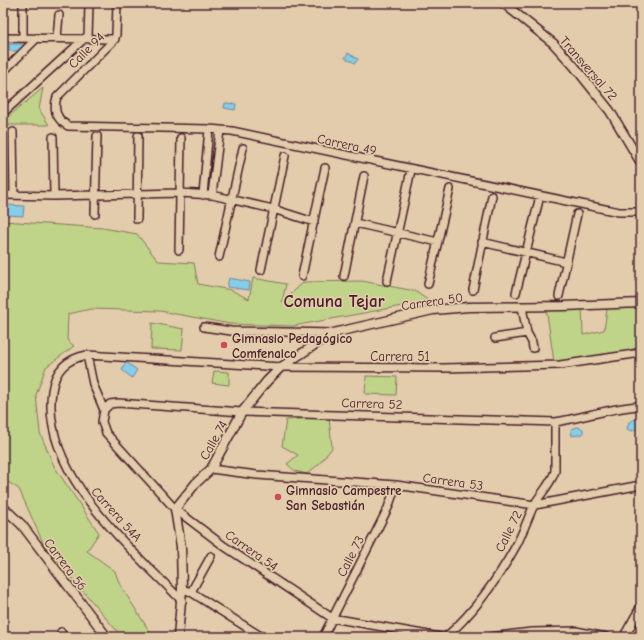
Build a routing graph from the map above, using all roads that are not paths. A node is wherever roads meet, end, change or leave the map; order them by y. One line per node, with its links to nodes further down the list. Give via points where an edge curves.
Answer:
1 (23, 3): 7 (street)
2 (116, 3): 11 (street, Calle 94)
3 (503, 3): 24 (street, Transversal 72, via 553,43 574,66 610,111)
4 (89, 5): 10 (street)
5 (58, 15): 9 (street)
6 (3, 38): 7 (street)
7 (23, 38): 8 (street)
8 (37, 38): 9 (street); 12 (street)
9 (57, 38): 10 (street)
10 (87, 38): 11 (street); 14 (street)
11 (115, 39): 13 (street, Calle 94, via 61,92)
12 (3, 72)
13 (55, 107): 15 (street, Carrera 49, via 60,120 74,127)
14 (3, 113)
15 (209, 129): 16 (street, Carrera 49); 34 (street)
16 (220, 130): 26 (street, Carrera 49); 35 (street)
17 (13, 132): 32 (street)
18 (97, 136): 30 (street)
19 (138, 136): 33 (street)
20 (53, 138): 36 (street)
21 (181, 138): 29 (street)
22 (243, 148): 39 (street)
23 (285, 156): 40 (street)
24 (641, 163)
25 (325, 168): 45 (street)
26 (411, 170): 38 (street, Carrera 49); 47 (street)
27 (364, 176): 46 (street)
28 (450, 189): 48 (street)
29 (180, 193): 33 (street); 34 (street); 50 (street)
30 (96, 194): 33 (street); 36 (street); 42 (street)
31 (3, 195): 32 (street)
32 (14, 195): 36 (street)
33 (137, 195): 44 (street)
34 (203, 195): 35 (street)
35 (212, 195): 39 (street)
36 (54, 196)
37 (492, 196): 49 (street)
38 (540, 196): 41 (street, Carrera 49, via 624,213); 51 (street)
39 (232, 200): 40 (street); 52 (street)
40 (273, 209): 45 (street); 54 (street)
41 (641, 212)
42 (95, 214)
43 (578, 214): 53 (street)
44 (137, 220)
45 (314, 222): 55 (street)
46 (355, 223): 47 (street); 56 (street)
47 (396, 232): 48 (street); 57 (street)
48 (438, 242): 58 (street)
49 (482, 242): 51 (street); 59 (street)
50 (179, 250)
51 (527, 253): 53 (street); 60 (street)
52 (219, 257)
53 (566, 262): 61 (street)
54 (260, 270)
55 (302, 276)
56 (344, 276)
57 (387, 281)
58 (428, 284)
59 (473, 290)
60 (516, 293)
61 (559, 296)
62 (641, 303): 63 (street, Carrera 50)
63 (522, 307): 65 (street); 66 (street, Carrera 50, via 433,310)
64 (204, 327): 66 (street, Carrera 50, via 231,331)
65 (527, 333): 67 (street); 68 (street)
66 (333, 334): 71 (street, Calle 74)
67 (495, 338)
68 (533, 348)
69 (641, 353): 71 (street, Carrera 51, via 560,366)
70 (87, 355): 71 (street, Carrera 51); 73 (street, via 93,384); 85 (street, Carrera 54A, via 76,357 57,372 50,407 56,441 85,498)
71 (281, 367): 74 (street, Calle 74)
72 (641, 406): 75 (street, Carrera 52, via 602,411)
73 (104, 410): 74 (street, Carrera 52, via 110,404 118,403); 81 (street, Carrera 54, via 102,422 106,433)
74 (242, 412): 75 (street, Carrera 52); 76 (street, Calle 74)
75 (555, 422): 79 (street, Calle 72, via 555,471)
76 (211, 469): 77 (street, Carrera 53, via 257,475); 81 (street, Calle 74)
77 (396, 485): 79 (street, Carrera 53); 87 (street, Calle 73, via 388,508)
78 (641, 485): 79 (street, Carrera 53)
79 (535, 504): 93 (street, Calle 72, via 501,572 463,621)
80 (3, 507): 88 (street, Carrera 56, via 22,525)
81 (175, 509): 83 (street, via 181,547); 87 (street, Carrera 54, via 224,546)
82 (211, 556): 84 (street)
83 (182, 589): 84 (street); 85 (street)
84 (191, 592): 90 (street)
85 (182, 601): 89 (street)
86 (641, 607): 96 (street)
87 (332, 618): 91 (street, Calle 73); 92 (street, Carrera 54)
88 (107, 637)
89 (178, 637)
90 (262, 637)
91 (323, 637)
92 (440, 637)
93 (446, 637)
94 (489, 637): 95 (street, via 576,630)
95 (606, 637)
96 (624, 637)

